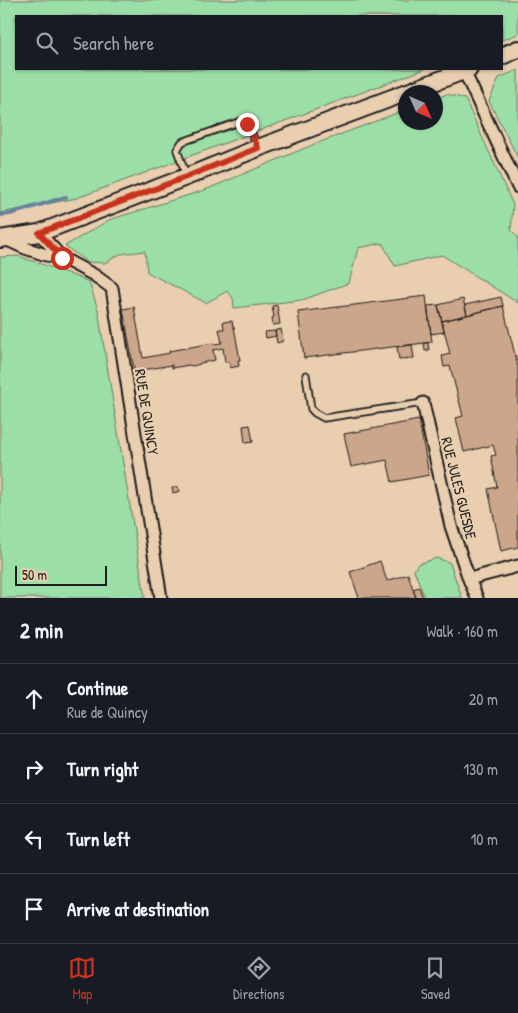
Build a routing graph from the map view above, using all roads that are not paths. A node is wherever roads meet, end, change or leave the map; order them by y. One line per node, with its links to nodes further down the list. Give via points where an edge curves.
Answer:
1 (518, 49): 2 (street)
2 (503, 56)
3 (466, 70): 4 (street); 6 (street)
4 (258, 148): 5 (street); 5 (lane, via 244,120 182,142 177,150)
5 (186, 177): 7 (street)
6 (518, 187)
7 (39, 233): 8 (street); 9 (street, RUE DE QUINCY)
8 (3, 239): 9 (street, RUE DE QUINCY, via 46,256)
9 (62, 258): 14 (street, RUE DE QUINCY, via 112,288)
10 (306, 375): 11 (lane, via 312,409 324,418)
11 (423, 403): 13 (street, RUE JULES GUESDE, via 451,526)
12 (518, 566): 13 (street)
13 (469, 579): 15 (street, RUE JULES GUESDE)
14 (161, 598)
15 (477, 598)

